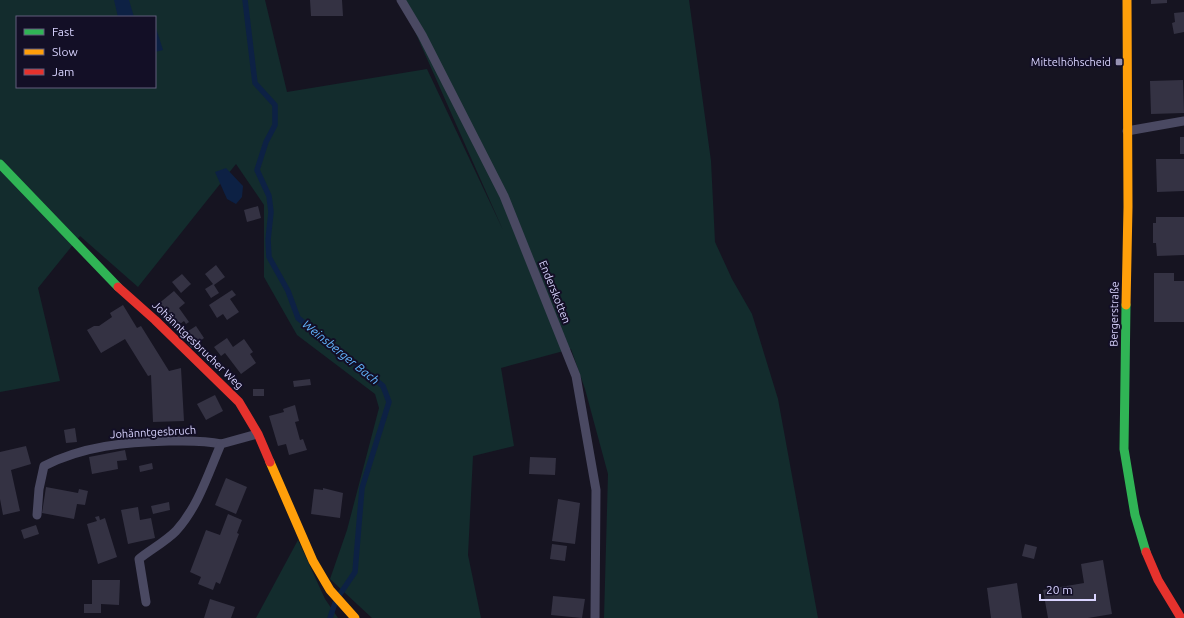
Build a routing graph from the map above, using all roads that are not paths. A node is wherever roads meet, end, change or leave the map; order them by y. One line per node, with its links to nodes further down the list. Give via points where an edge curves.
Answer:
1 (401, 0): 11 (lane, Enderskotten, via 422,35 504,196 576,376 596,490)
2 (1128, 0): 4 (street, Bergerstraße)
3 (1184, 121): 4 (lane)
4 (1127, 132): 12 (street, Bergerstraße, via 1125,462 1150,559 1165,593)
5 (0, 164): 6 (street, Johänntgesbrucher Weg, via 108,278 232,395)
6 (258, 434): 7 (lane, Johänntgesbruch); 10 (street, Johänntgesbrucher Weg, via 312,561 330,590)
7 (221, 444): 8 (lane, Johänntgesbruch, via 200,441 145,442 75,452 58,458 44,466 38,489); 9 (lane, via 196,503 185,520 174,533 138,559)
8 (37, 515)
9 (146, 602)
10 (355, 618)
11 (594, 618)
12 (1181, 618)

